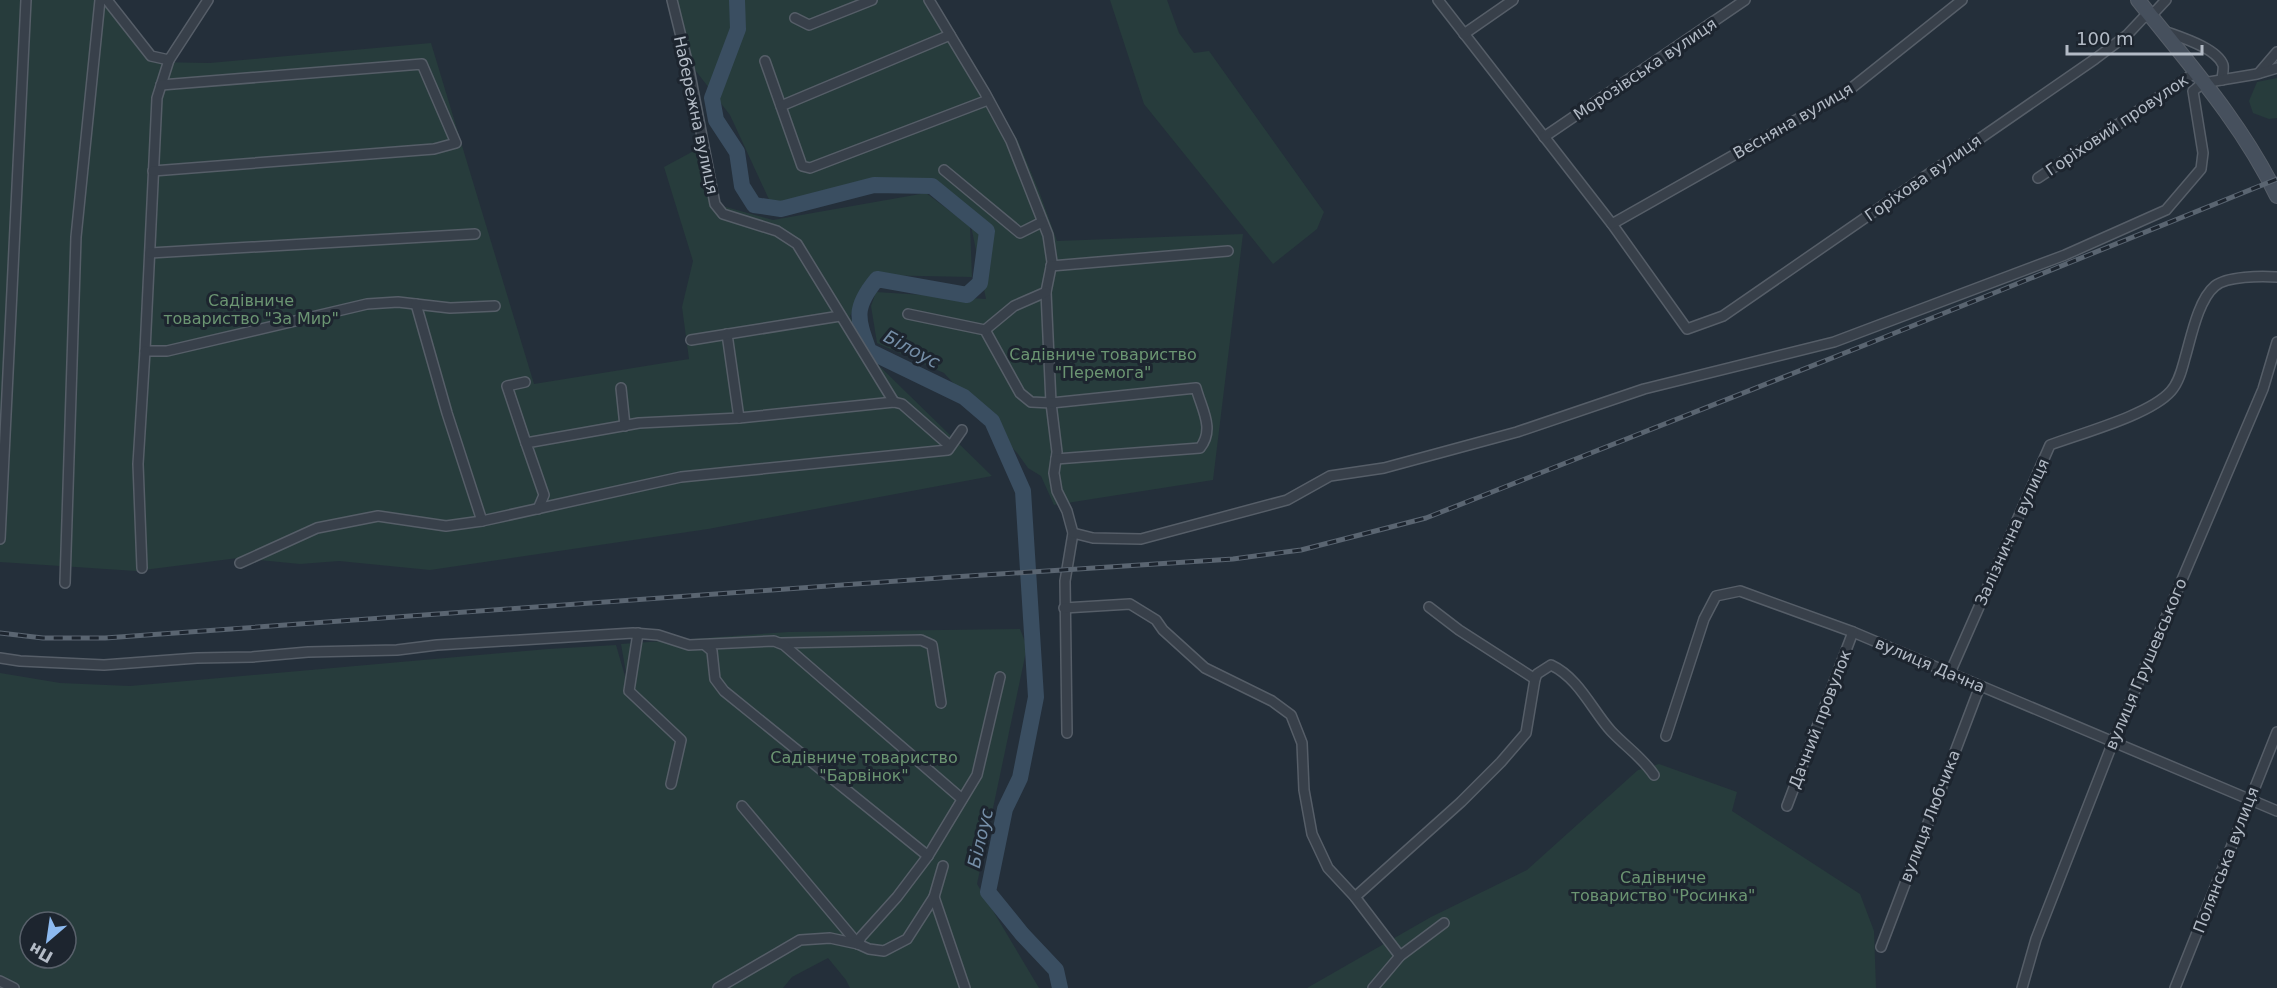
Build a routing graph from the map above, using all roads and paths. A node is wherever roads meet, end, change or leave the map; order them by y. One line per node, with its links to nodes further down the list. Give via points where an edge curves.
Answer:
1 (26, 0): 64 (street)
2 (100, 0): 67 (street, via 76,237)
3 (107, 0): 20 (street, via 151,56)
4 (208, 0): 20 (street)
5 (672, 0): 45 (street, Набережна вулиця, via 715,204 723,214 777,231 797,244)
6 (872, 0): 15 (street, via 809,25)
7 (929, 0): 18 (street)
8 (1438, 0): 17 (street)
9 (1513, 0): 17 (street)
10 (1745, 0): 29 (street, Морозівська вулиця)
11 (1962, 0): 35 (street, Весняна вулиця, via 1849,90)
12 (2138, 0): 14 (main road)
13 (2166, 0): 14 (street, Горіхова вулиця)
14 (2151, 16): 16 (main road); 35 (street, Горіхова вулиця, via 1723,316 1687,329)
15 (795, 18)
16 (2162, 30): 24 (main road); 25 (street, via 2217,57 2223,66)
17 (1464, 34): 29 (street)
18 (950, 35): 27 (street); 28 (street)
19 (2277, 52): 23 (street)
20 (169, 60): 26 (street)
21 (765, 61): 28 (street)
22 (2277, 68): 23 (street)
23 (2257, 74): 25 (street)
24 (2199, 78): 25 (street); 32 (street, Горіховий провулок); 33 (main road, via 2255,153); 63 (street, via 2193,91 2204,153 2200,169 2166,210 2065,255 1834,342 1644,389 1517,432 1384,468 1330,476 1287,500 1141,539 1093,538)
25 (2222, 80)
26 (161, 84): 31 (street); 31 (street, via 422,64 456,143 434,149)
27 (988, 100): 28 (street, via 810,168 802,166); 34 (street, via 1011,141)
28 (781, 106)
29 (1545, 137): 35 (street)
30 (944, 170): 34 (street, via 1020,233)
31 (153, 171): 38 (street)
32 (2038, 178)
33 (2277, 196)
34 (1042, 222): 39 (street, via 1048,236)
35 (1612, 224)
36 (475, 234): 38 (street)
37 (1228, 251): 39 (street)
38 (150, 253): 50 (street)
39 (1051, 266): 41 (street)
40 (2277, 277): 75 (street, Залізнична вулиця, via 2228,280 2216,285 2198,315 2171,391 2140,412 2050,445)
41 (1046, 292): 46 (street, via 1014,306); 54 (street)
42 (416, 304): 43 (street, via 450,308); 50 (street, via 367,304 167,351); 62 (street)
43 (495, 306)
44 (908, 314): 46 (street)
45 (840, 316): 47 (street); 53 (street, Набережна вулиця)
46 (985, 330): 54 (street, via 1020,393 1031,402)
47 (727, 334): 48 (street); 55 (street)
48 (690, 340)
49 (2277, 342): 83 (street, вулиця Грушевського, via 2263,389)
50 (145, 351): 66 (street, via 138,464)
51 (525, 382): 58 (street, via 507,386)
52 (621, 388): 56 (street)
53 (894, 402): 55 (street); 59 (street)
54 (1052, 403): 60 (street); 60 (street, via 1196,388 1209,430 1200,448)
55 (739, 418): 56 (street)
56 (625, 426): 58 (street)
57 (962, 430): 59 (street)
58 (526, 443): 61 (street, via 544,495)
59 (950, 446): 61 (street, via 948,450 681,477)
60 (1056, 459): 63 (street, via 1057,491)
61 (538, 509): 62 (street)
62 (483, 521): 65 (street, via 446,526 378,516 317,528)
63 (1072, 533): 69 (street)
64 (0, 539)
65 (240, 563)
66 (142, 568)
67 (65, 583)
68 (1429, 607): 77 (street)
69 (1065, 608): 81 (street); 94 (street, via 1130,604 1156,620 1205,668 1272,701 1291,715 1302,744 1304,790 1312,834 1328,868)
70 (1853, 632): 75 (street, вулиця Дачна); 82 (street, вулиця Дачна, via 1740,591 1716,596 1704,619); 89 (street, Дачний провулок)
71 (638, 633): 73 (street); 74 (street, via 104,666); 85 (street, via 629,691 681,740)
72 (780, 643): 73 (street); 79 (street, via 921,640 932,645); 86 (street)
73 (705, 645): 91 (street, via 712,651 715,679 724,691)
74 (0, 658)
75 (1950, 673): 78 (street, вулиця Дачна)
76 (1000, 677): 86 (street, via 977,775)
77 (1535, 679): 84 (street, via 1551,665 1564,671 1611,731 1645,761); 94 (street, via 1526,734 1461,802)
78 (1980, 686): 83 (street, вулиця Дачна); 97 (street, вулиця Любчика)
79 (941, 703)
80 (2277, 732): 87 (street, Полянська вулиця)
81 (1066, 733)
82 (1666, 736)
83 (2113, 742): 87 (street, вулиця Дачна); 99 (street, вулиця Грушевського)
84 (1654, 775)
85 (671, 784)
86 (962, 799): 91 (street)
87 (2249, 799): 90 (street, вулиця Дачна); 107 (street, Полянська вулиця)
88 (742, 806): 96 (street)
89 (1787, 806)
90 (2277, 811)
91 (928, 856): 96 (street)
92 (943, 866): 93 (street)
93 (934, 897): 96 (street, via 907,939 884,951 868,950); 103 (street)
94 (1354, 897): 98 (street)
95 (1444, 923): 98 (street)
96 (858, 944): 102 (street, via 830,938 800,940)
97 (1881, 947)
98 (1400, 956): 104 (street)
99 (2026, 974): 105 (street, вулиця Грушевського); 106 (street)
100 (0, 981): 101 (street)
101 (14, 988)
102 (718, 988)
103 (965, 988)
104 (1373, 988)
105 (2022, 988)
106 (2028, 988)
107 (2175, 988)

